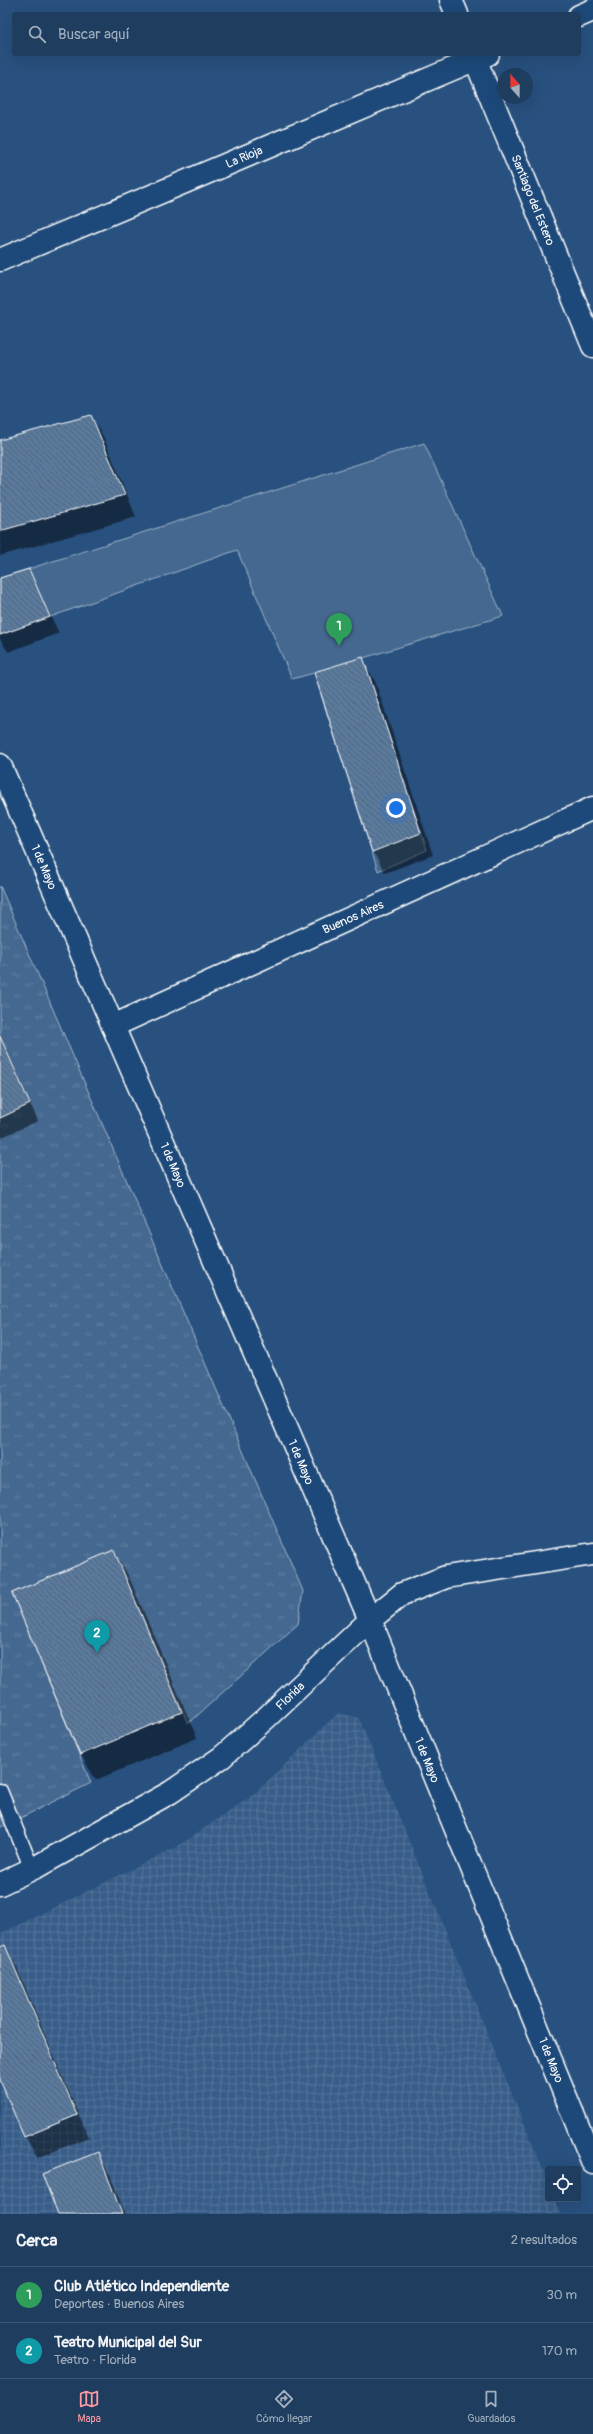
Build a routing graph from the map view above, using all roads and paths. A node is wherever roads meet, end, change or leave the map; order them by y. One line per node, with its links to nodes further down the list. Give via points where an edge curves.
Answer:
1 (451, 0): 3 (street)
2 (593, 10): 4 (street)
3 (456, 12)
4 (581, 15)
5 (479, 56): 6 (street, La Rioja); 7 (street, Santiago del Estero)
6 (0, 260)
7 (593, 346)
8 (0, 765): 10 (street, 1 de Mayo)
9 (593, 808): 10 (street, Buenos Aires)
10 (113, 1026): 12 (street, 1 de Mayo)
11 (593, 1554): 12 (street, Florida, via 446,1577 402,1594)
12 (370, 1620): 14 (street, Florida, via 222,1756 171,1792); 16 (street, 1 de Mayo)
13 (0, 1791): 14 (lane)
14 (32, 1869): 15 (street, Florida)
15 (0, 1884)
16 (593, 2163)

